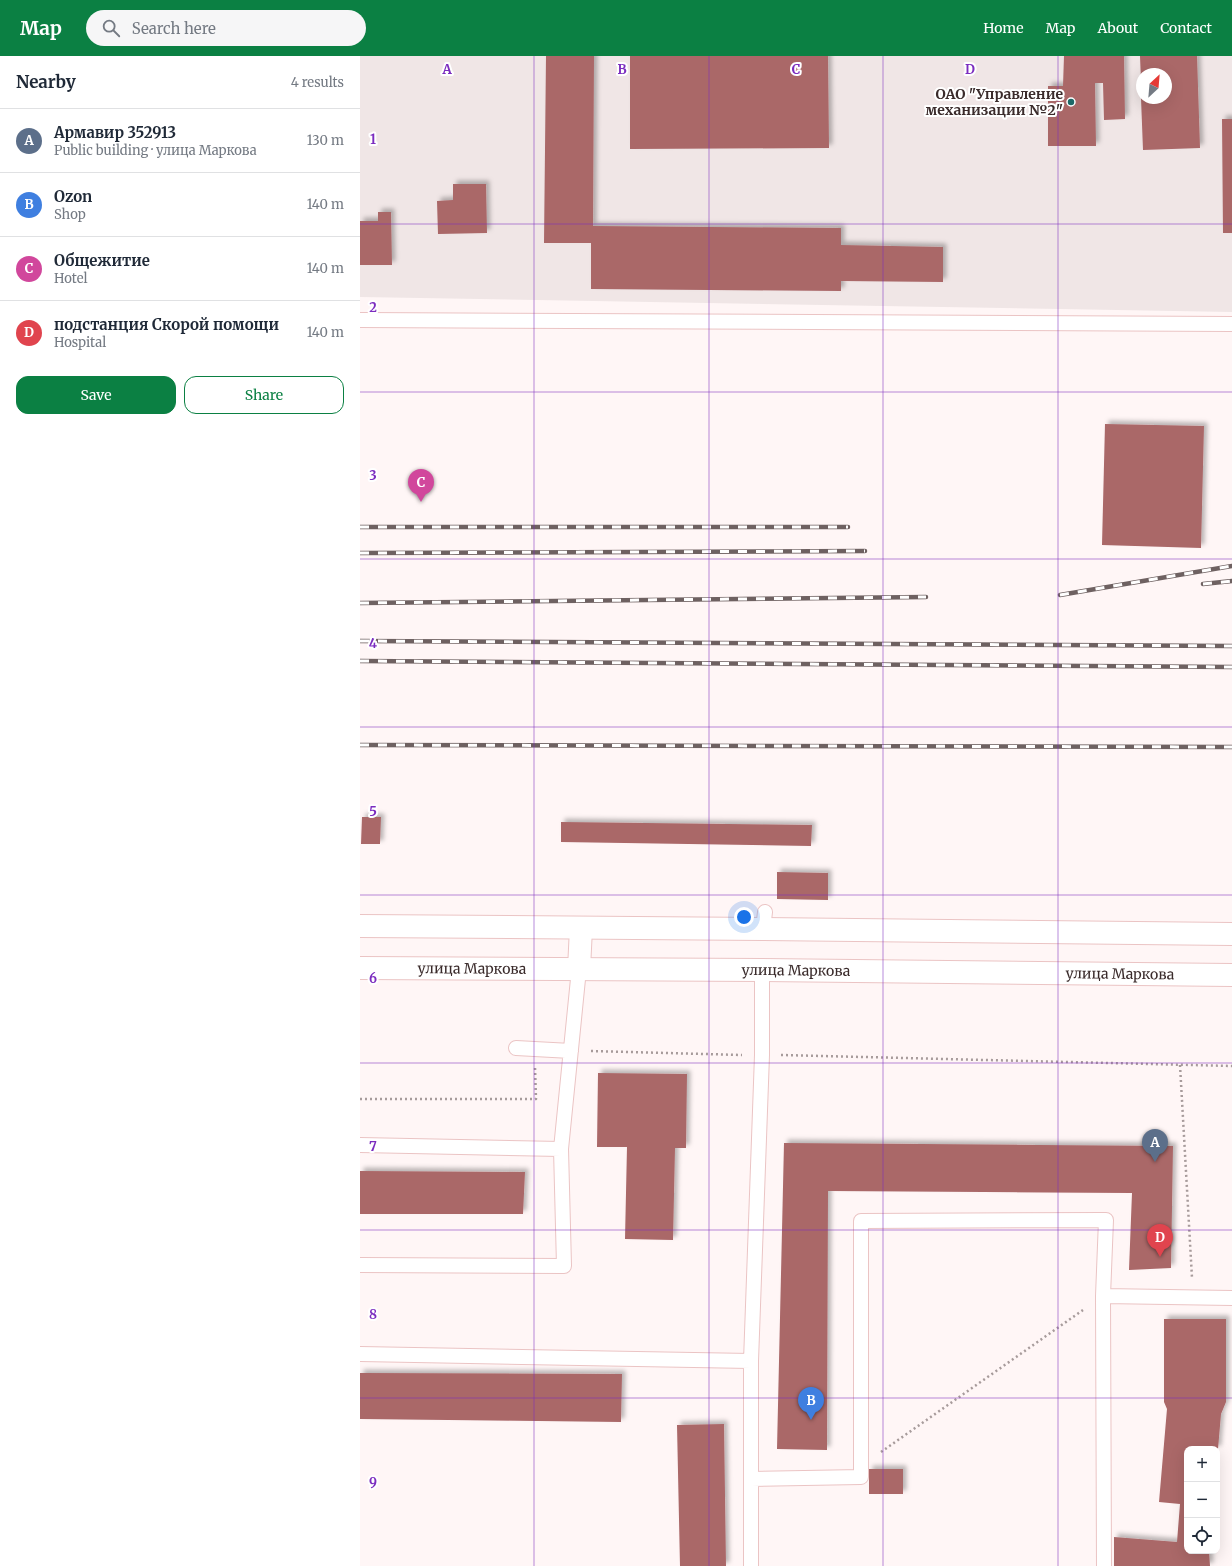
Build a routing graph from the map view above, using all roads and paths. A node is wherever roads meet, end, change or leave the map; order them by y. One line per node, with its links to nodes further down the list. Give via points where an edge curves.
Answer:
1 (360, 320): 2 (lane)
2 (1232, 324)
3 (360, 926): 4 (main road)
4 (581, 928): 5 (main road, via 764,920); 7 (main road)
5 (1232, 934)
6 (360, 968): 7 (main road, улица Маркова)
7 (579, 969): 8 (main road, улица Маркова); 11 (lane)
8 (762, 970): 9 (main road, улица Маркова); 12 (lane)
9 (1232, 975)
10 (516, 1048): 11 (lane)
11 (571, 1051): 12 (path); 18 (lane)
12 (762, 1055): 13 (path); 24 (lane)
13 (1180, 1065): 15 (path); 20 (path, via 1192,1279)
14 (534, 1066): 16 (path, via 536,1099)
15 (1232, 1066)
16 (360, 1099)
17 (360, 1145): 18 (lane)
18 (561, 1148): 19 (lane, via 564,1266)
19 (360, 1265)
20 (1199, 1278)
21 (1104, 1296): 22 (lane); 25 (path); 25 (lane, via 1106,1220 861,1221); 28 (lane)
22 (1232, 1298)
23 (360, 1354): 24 (lane)
24 (751, 1361): 26 (lane)
25 (861, 1466): 26 (lane, via 861,1477)
26 (751, 1479): 27 (lane)
27 (751, 1566)
28 (1104, 1566)

